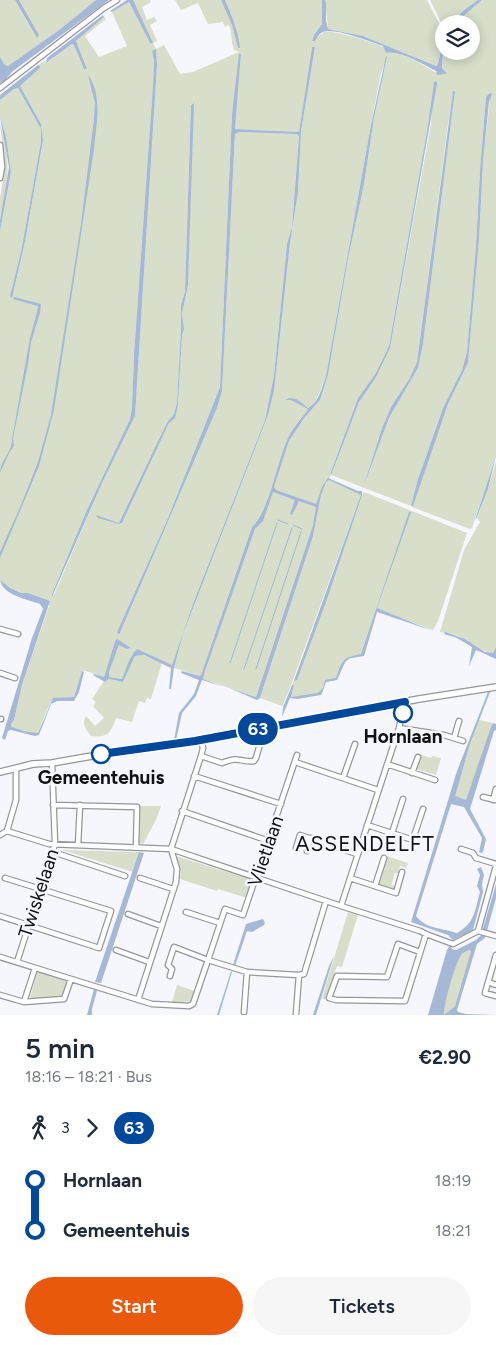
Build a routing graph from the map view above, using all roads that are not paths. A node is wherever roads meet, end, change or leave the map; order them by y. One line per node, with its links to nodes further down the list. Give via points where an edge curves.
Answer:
1 (117, 0): 2 (street)
2 (0, 88)
3 (0, 146): 4 (street)
4 (0, 178)
5 (0, 629): 6 (street)
6 (18, 634)
7 (0, 673): 8 (street)
8 (15, 678)
9 (496, 687): 10 (street)
10 (405, 702): 12 (street); 13 (street)
11 (459, 721): 14 (street)
12 (265, 727): 15 (street); 19 (street, via 254,762 234,758 222,763)
13 (399, 728): 14 (street); 23 (street)
14 (454, 738): 16 (street)
15 (202, 740): 19 (street); 22 (street)
16 (463, 741)
17 (355, 744): 28 (street)
18 (297, 755): 21 (street, Vlietlaan)
19 (201, 756): 27 (street)
20 (418, 757): 26 (street)
21 (295, 762): 28 (street); 35 (street, Vlietlaan)
22 (52, 763): 24 (street); 36 (street, Twiskelaan)
23 (387, 764): 26 (street); 31 (street)
24 (16, 769): 25 (street); 41 (street, via 16,800)
25 (0, 772)
26 (412, 773): 29 (street)
27 (194, 776): 35 (street); 39 (street)
28 (344, 778): 31 (street)
29 (435, 780)
30 (496, 789): 34 (street)
31 (378, 790): 40 (street)
32 (483, 797): 34 (street)
33 (403, 799): 42 (street)
34 (495, 800)
35 (281, 804): 45 (street, Vlietlaan)
36 (53, 805): 37 (street); 46 (street, Twiskelaan)
37 (80, 805): 47 (street); 48 (street, via 137,807)
38 (423, 808): 42 (street, via 412,838)
39 (182, 811): 45 (street); 50 (street)
40 (367, 825): 42 (street); 54 (street)
41 (7, 832): 43 (street); 46 (street)
42 (392, 833)
43 (0, 835)
44 (311, 838): 49 (street, via 300,835); 52 (street); 54 (street)
45 (269, 841): 61 (street, Vlietlaan)
46 (55, 844): 47 (street); 53 (street, Twiskelaan)
47 (78, 845): 48 (street)
48 (136, 847): 50 (street)
49 (296, 848)
50 (171, 849): 61 (street); 65 (street, via 178,874)
51 (461, 849): 56 (street)
52 (307, 851)
53 (52, 852): 58 (street); 64 (street, Twiskelaan)
54 (357, 854): 62 (street)
55 (384, 858): 63 (street)
56 (496, 865): 74 (street)
57 (402, 872): 63 (street, via 396,893)
58 (125, 876)
59 (5, 878): 64 (street)
60 (140, 878): 65 (street)
61 (256, 878): 66 (street); 71 (street, Vlietlaan, via 243,915 224,909)
62 (350, 878): 63 (street); 67 (street)
63 (375, 886)
64 (40, 889): 72 (street, Twiskelaan); 72 (street, via 111,911 99,948)
65 (173, 889): 73 (street)
66 (326, 901): 67 (street); 86 (street, via 304,974)
67 (341, 906): 75 (street)
68 (186, 912): 71 (street)
69 (128, 914): 73 (street)
70 (0, 916): 72 (street)
71 (220, 923): 81 (street)
72 (28, 925): 82 (street, Twiskelaan)
73 (161, 926): 83 (street)
74 (479, 932): 75 (street, via 453,944); 76 (street)
75 (426, 934): 78 (street)
76 (496, 936)
77 (116, 950): 83 (street)
78 (420, 952): 78 (street, via 398,944 387,977 337,976 329,998 405,1002)
79 (496, 955): 89 (street)
80 (0, 957): 82 (street)
81 (208, 960): 85 (street); 87 (street, via 174,947 168,965 172,969); 93 (street, via 193,1004 152,1004)
82 (17, 962): 84 (street)
83 (149, 962): 93 (street)
84 (35, 968): 88 (street); 94 (street)
85 (247, 972): 86 (street); 95 (street)
86 (299, 975): 96 (street)
87 (170, 976)
88 (71, 979): 93 (street); 94 (street, via 64,999)
89 (488, 982): 90 (street); 92 (street, via 485,993)
90 (496, 984)
91 (0, 995): 94 (street)
92 (496, 996)
93 (138, 1000)
94 (24, 1002)
95 (244, 1012)
96 (296, 1014)

